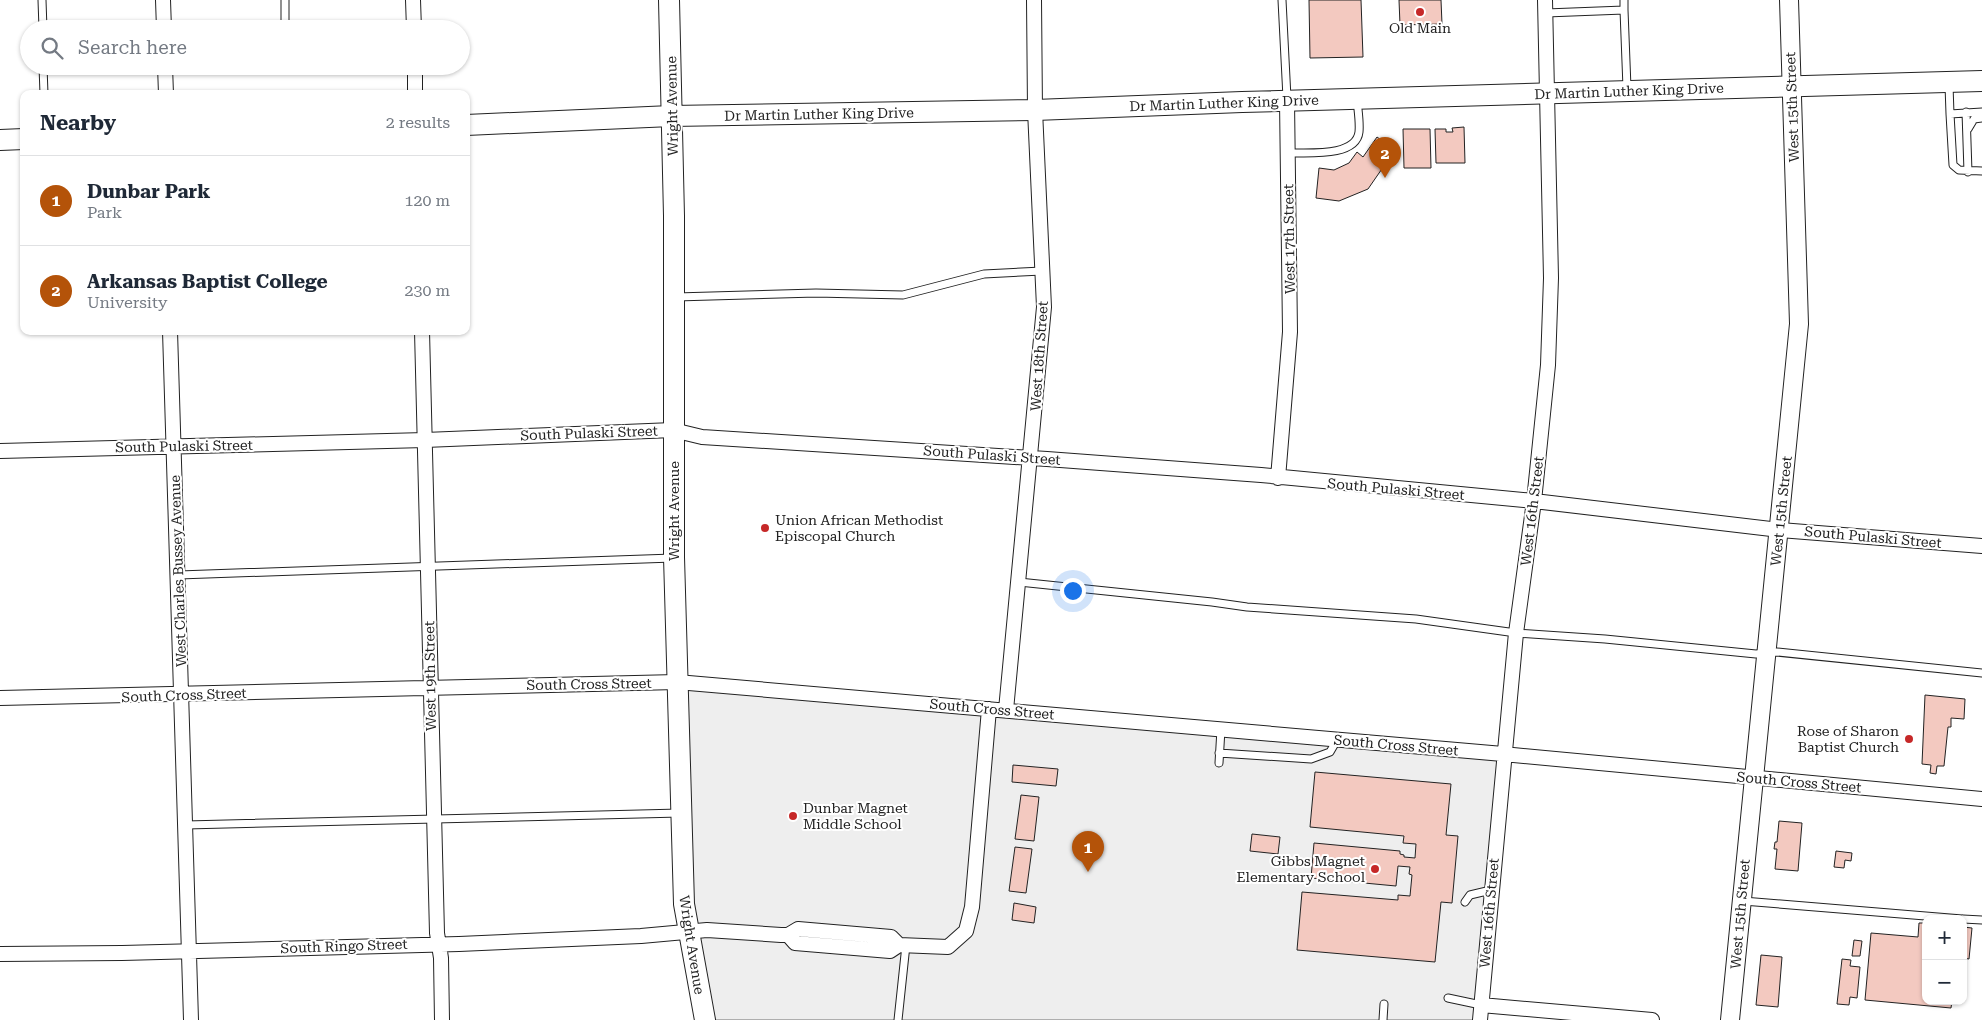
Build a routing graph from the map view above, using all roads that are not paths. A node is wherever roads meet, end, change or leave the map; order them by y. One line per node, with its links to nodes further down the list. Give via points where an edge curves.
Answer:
1 (42, 0): 12 (lane)
2 (163, 0): 13 (street)
3 (285, 0): 14 (lane)
4 (413, 0): 15 (street)
5 (670, 0): 33 (main road, Wright Avenue)
6 (1034, 0): 29 (street, West 18th Street)
7 (1282, 0): 28 (lane, West 17th Street)
8 (1624, 0): 11 (lane)
9 (1789, 0): 21 (street, West 15th Street)
10 (1545, 6): 11 (lane); 26 (street, West 16th Street)
11 (1624, 10): 25 (lane)
12 (43, 20)
13 (164, 20)
14 (285, 20)
15 (414, 20)
16 (44, 75): 22 (lane)
17 (165, 75): 23 (street)
18 (415, 75): 24 (street)
19 (1982, 81): 20 (main road, Dr Martin Luther King Drive)
20 (1949, 82): 21 (main road, Dr Martin Luther King Drive); 32 (lane)
21 (1791, 87): 25 (main road, Dr Martin Luther King Drive); 53 (street, West 15th Street, via 1799,324)
22 (44, 90)
23 (166, 90)
24 (415, 90)
25 (1627, 91): 26 (main road, Dr Martin Luther King Drive)
26 (1548, 93): 27 (main road, Dr Martin Luther King Drive); 52 (street, West 16th Street, via 1551,317)
27 (1357, 98): 28 (main road, Dr Martin Luther King Drive); 39 (lane, via 1359,134 1353,143 1344,149 1326,153)
28 (1287, 101): 29 (main road, Dr Martin Luther King Drive); 39 (street, West 17th Street)
29 (1035, 110): 33 (main road, Dr Martin Luther King Drive); 42 (street, West 18th Street)
30 (1966, 112): 31 (lane); 32 (lane); 36 (lane)
31 (1982, 112)
32 (1950, 114): 41 (lane, via 1953,166)
33 (671, 116): 35 (main road, Dr Martin Luther King Drive); 43 (main road, Wright Avenue)
34 (1982, 118): 36 (lane, via 1970,122)
35 (470, 126)
36 (1967, 131): 41 (lane)
37 (20, 139): 38 (main road)
38 (0, 140)
39 (1288, 152): 51 (street, West 17th Street, via 1290,332)
40 (1982, 171): 41 (lane)
41 (1968, 172)
42 (1042, 271): 43 (lane, via 984,274 903,295 816,293); 50 (street, West 18th Street, via 1044,307)
43 (674, 298): 46 (main road, Wright Avenue)
44 (170, 335): 48 (street, West Charles Bussey Avenue)
45 (422, 335): 47 (street, West 19th Street)
46 (673, 430): 47 (street, South Pulaski Street); 50 (street, South Pulaski Street, via 702,437); 55 (main road, Wright Avenue)
47 (424, 440): 48 (street, South Pulaski Street); 56 (street, West 19th Street)
48 (175, 445): 49 (street, South Pulaski Street); 57 (street, West Charles Bussey Avenue)
49 (0, 450)
50 (1030, 458): 51 (street, South Pulaski Street); 58 (street, West 18th Street)
51 (1278, 478): 52 (street, South Pulaski Street)
52 (1534, 501): 53 (street, South Pulaski Street); 59 (street, West 16th Street)
53 (1780, 530): 54 (street, South Pulaski Street); 60 (street, West 15th Street)
54 (1982, 546)
55 (674, 558): 56 (lane); 62 (main road, Wright Avenue)
56 (428, 568): 57 (lane); 63 (street, West 19th Street)
57 (179, 575): 64 (street, West Charles Bussey Avenue)
58 (1019, 582): 59 (lane, via 1247,608 1416,619); 67 (street, West 18th Street)
59 (1516, 633): 60 (lane); 71 (street, West 16th Street)
60 (1766, 653): 61 (lane); 73 (street, West 15th Street)
61 (1982, 673)
62 (677, 682): 63 (street, South Cross Street); 66 (street, South Cross Street); 75 (main road, Wright Avenue)
63 (430, 687): 64 (street, South Cross Street); 76 (street, West 19th Street)
64 (182, 695): 65 (street, South Cross Street); 77 (street, West Charles Bussey Avenue)
65 (0, 698)
66 (989, 709): 67 (street, South Cross Street); 86 (street, South Ringo Street, via 972,907 966,931 948,947)
67 (1006, 710): 68 (street, South Cross Street)
68 (1221, 729): 69 (street, South Cross Street); 70 (lane)
69 (1336, 740): 70 (lane, via 1330,752 1311,759); 71 (street, South Cross Street)
70 (1220, 753): 72 (lane)
71 (1503, 754): 73 (street, South Cross Street); 78 (street, West 16th Street)
72 (1219, 763)
73 (1753, 778): 74 (street, South Cross Street); 79 (street, West 15th Street)
74 (1982, 799)
75 (681, 813): 76 (lane); 84 (main road, Wright Avenue)
76 (434, 818): 77 (lane); 85 (street, West 19th Street)
77 (186, 825): 87 (street, West Charles Bussey Avenue)
78 (1491, 890): 80 (lane, via 1470,895); 91 (street, West 16th Street)
79 (1741, 900): 81 (lane); 99 (street, West 15th Street)
80 (1465, 902)
81 (1922, 915)
82 (1967, 919): 83 (lane)
83 (1982, 920)
84 (687, 930): 85 (street, South Ringo Street, via 632,936); 86 (street, South Ringo Street, via 788,935 798,930 891,937); 94 (main road, Wright Avenue)
85 (440, 944): 87 (street, South Ringo Street); 93 (street, West 19th Street)
86 (903, 945): 95 (lane)
87 (190, 951): 88 (street, South Ringo Street); 92 (street, West Charles Bussey Avenue)
88 (0, 954)
89 (1448, 998): 91 (lane)
90 (1384, 1004): 96 (lane)
91 (1481, 1005): 97 (street, West 16th Street); 98 (street)
92 (192, 1020)
93 (442, 1020)
94 (705, 1020)
95 (898, 1020)
96 (1383, 1020)
97 (1480, 1020)
98 (1652, 1020)
99 (1730, 1020)

